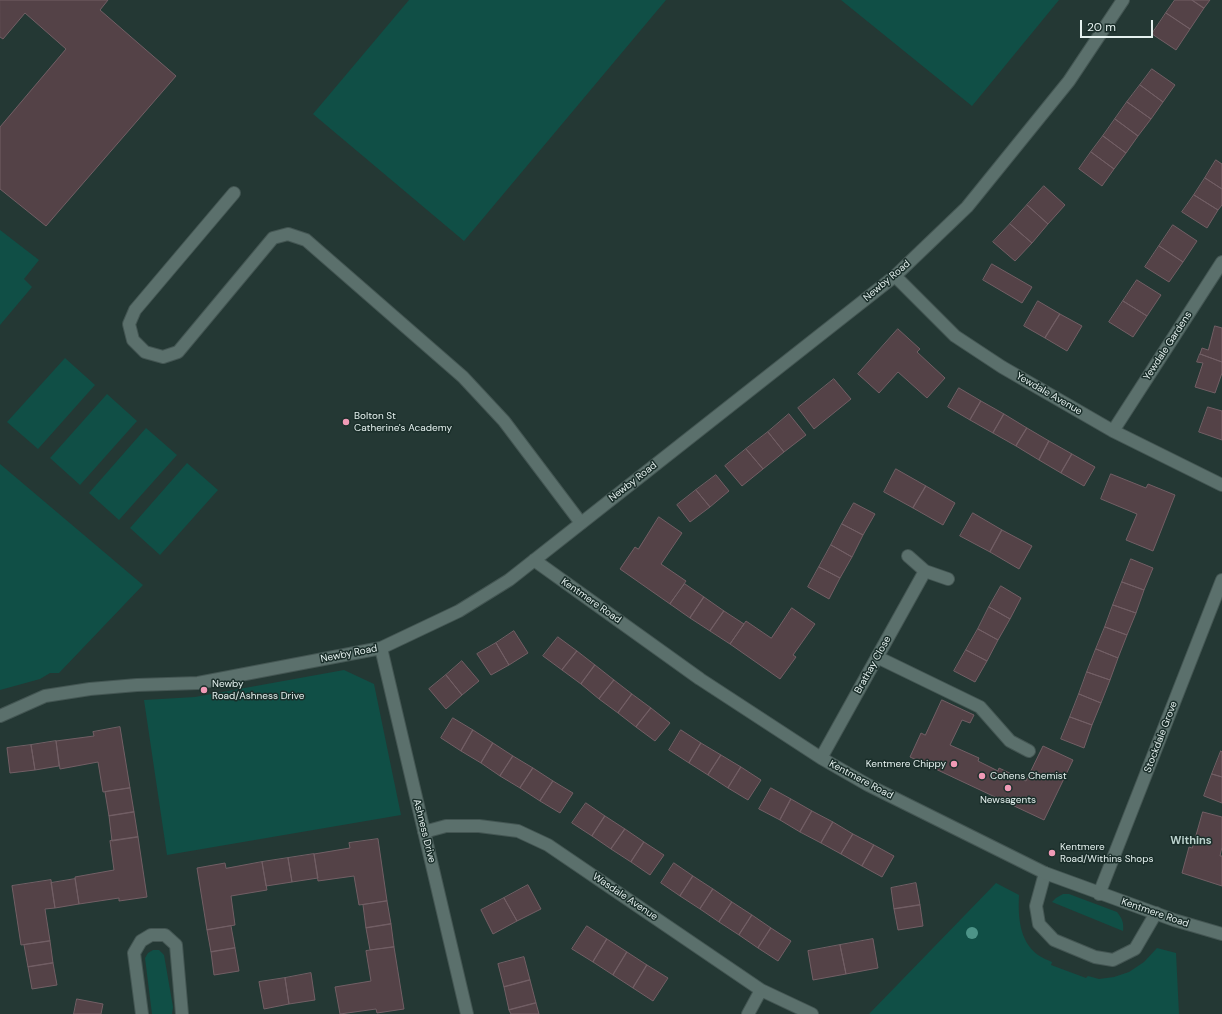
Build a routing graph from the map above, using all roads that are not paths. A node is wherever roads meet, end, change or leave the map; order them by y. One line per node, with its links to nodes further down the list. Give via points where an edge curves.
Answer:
1 (1123, 0): 4 (street, Newby Road, via 1069,81 972,201)
2 (234, 193): 7 (street, via 135,310 129,324 133,340 145,352 162,357 178,352 273,238 288,234 306,240 463,377 504,421)
3 (1222, 262): 5 (street, Yewdale Gardens)
4 (895, 276): 5 (street, Yewdale Avenue, via 955,336 1002,367); 7 (street, Newby Road)
5 (1113, 431): 6 (street, Yewdale Avenue)
6 (1222, 485)
7 (581, 523): 9 (street, Newby Road)
8 (908, 556): 10 (street)
9 (534, 560): 13 (street, Newby Road, via 459,611); 17 (street, Kentmere Road, via 700,679)
10 (925, 571): 11 (street); 14 (street, Brathay Close)
11 (948, 579)
12 (1222, 580): 20 (street, Stockdale Grove)
13 (381, 648): 15 (street, Newby Road, via 198,683 137,685 44,696); 18 (street, Ashness Drive)
14 (877, 657): 16 (street, via 980,707 1010,741); 17 (street, Brathay Close)
15 (0, 716)
16 (1029, 751)
17 (821, 758): 19 (street, Kentmere Road, via 868,785)
18 (424, 832): 23 (street, Wasdale Avenue, via 446,826 479,826 518,831 530,836 548,845); 26 (street, Ashness Drive)
19 (1046, 873): 20 (street, Kentmere Road); 21 (street, via 1036,906 1039,924 1054,940 1095,957 1113,960 1135,949)
20 (1099, 894): 21 (street, Kentmere Road)
21 (1156, 913): 22 (street, Kentmere Road)
22 (1222, 934)
23 (761, 990): 27 (street); 28 (street, Wasdale Avenue)
24 (142, 1014): 25 (street, via 134,954 141,941 151,935 165,935 176,945)
25 (182, 1014)
26 (468, 1014)
27 (748, 1014)
28 (812, 1014)

